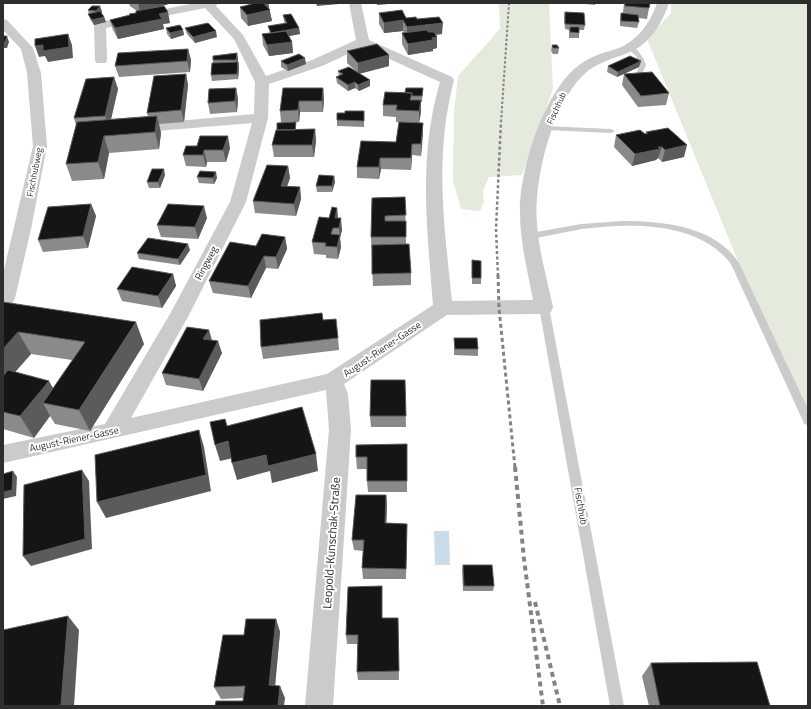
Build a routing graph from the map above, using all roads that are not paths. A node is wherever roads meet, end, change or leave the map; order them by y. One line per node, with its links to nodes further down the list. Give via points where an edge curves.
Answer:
1 (209, 3): 7 (street, Ringweg, via 100,26); 9 (street, Ringweg, via 239,38)
2 (355, 3): 5 (street)
3 (663, 3): 6 (street, Fischhub, via 654,22)
4 (4, 26): 15 (street, Fischhubweg, via 27,48 34,73 40,146 23,229)
5 (363, 42): 9 (street, via 317,63); 17 (street, via 448,80 440,100 433,172)
6 (630, 47): 8 (lane, via 639,55 643,65 640,73); 11 (street, Fischhub, via 591,62 578,72 558,100)
7 (101, 60)
8 (623, 80)
9 (262, 82): 10 (street, Ringweg)
10 (261, 118): 12 (street); 20 (street, Ringweg, via 238,202 179,315)
11 (547, 128): 13 (lane); 14 (street, Fischhub, via 535,162 530,190 528,211)
12 (118, 130)
13 (611, 131)
14 (531, 236): 16 (street, Fischhub); 19 (lane, via 587,226 638,223 688,232 725,251 735,263)
15 (3, 304)
16 (544, 307): 17 (street); 23 (lane, Fischhub)
17 (443, 308): 18 (street, August-Riener-Gasse)
18 (333, 381): 20 (street, August-Riener-Gasse); 22 (street, Leopold-Kunschak-Straße, via 339,399 340,430)
19 (808, 421)
20 (112, 431): 21 (street, August-Riener-Gasse)
21 (3, 454)
22 (319, 706)
23 (618, 706)

